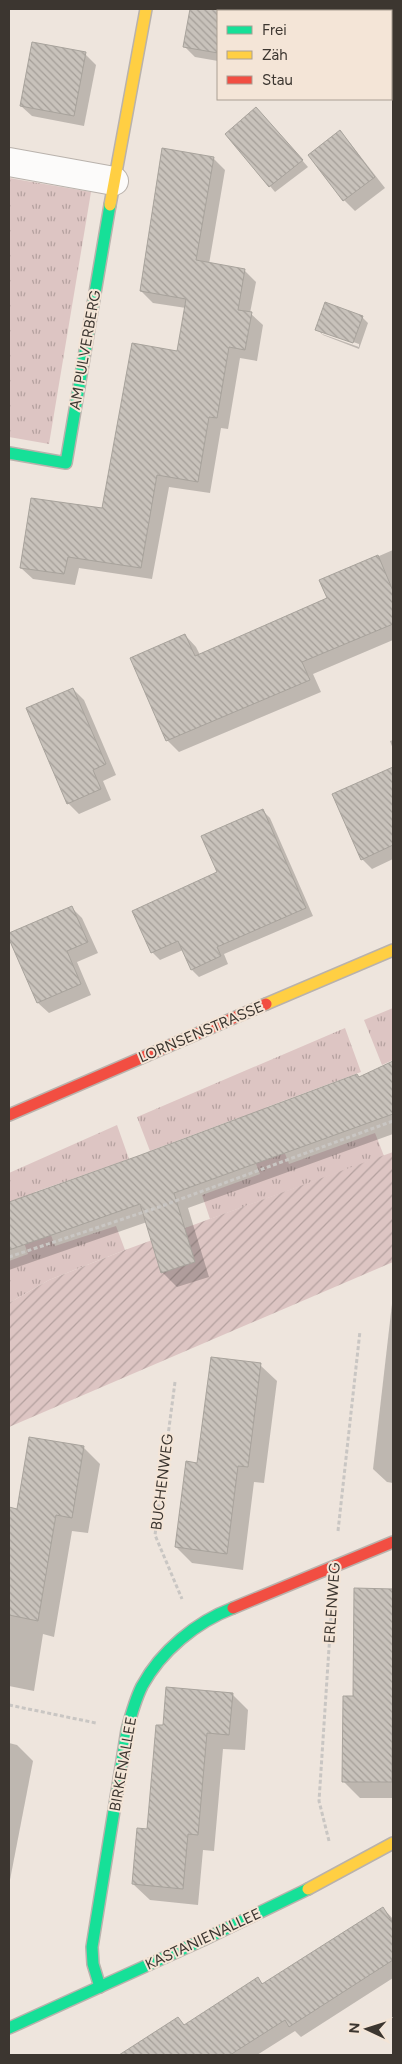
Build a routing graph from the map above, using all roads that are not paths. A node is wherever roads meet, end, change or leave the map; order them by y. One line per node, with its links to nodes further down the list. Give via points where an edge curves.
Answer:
1 (146, 9): 3 (street, AM PULVERBERG)
2 (9, 162): 3 (street)
3 (114, 180): 4 (street, AM PULVERBERG, via 66,463)
4 (9, 453)
5 (393, 950): 6 (street, LORNSENSTRASSE)
6 (9, 1115)
7 (393, 1542): 9 (street, BIRKENALLEE, via 217,1614 194,1628 152,1671 136,1699 127,1730 92,1947)
8 (393, 1843): 9 (street, KASTANIENALLEE, via 337,1874)
9 (100, 1987): 10 (street, KASTANIENALLEE)
10 (9, 2028)

